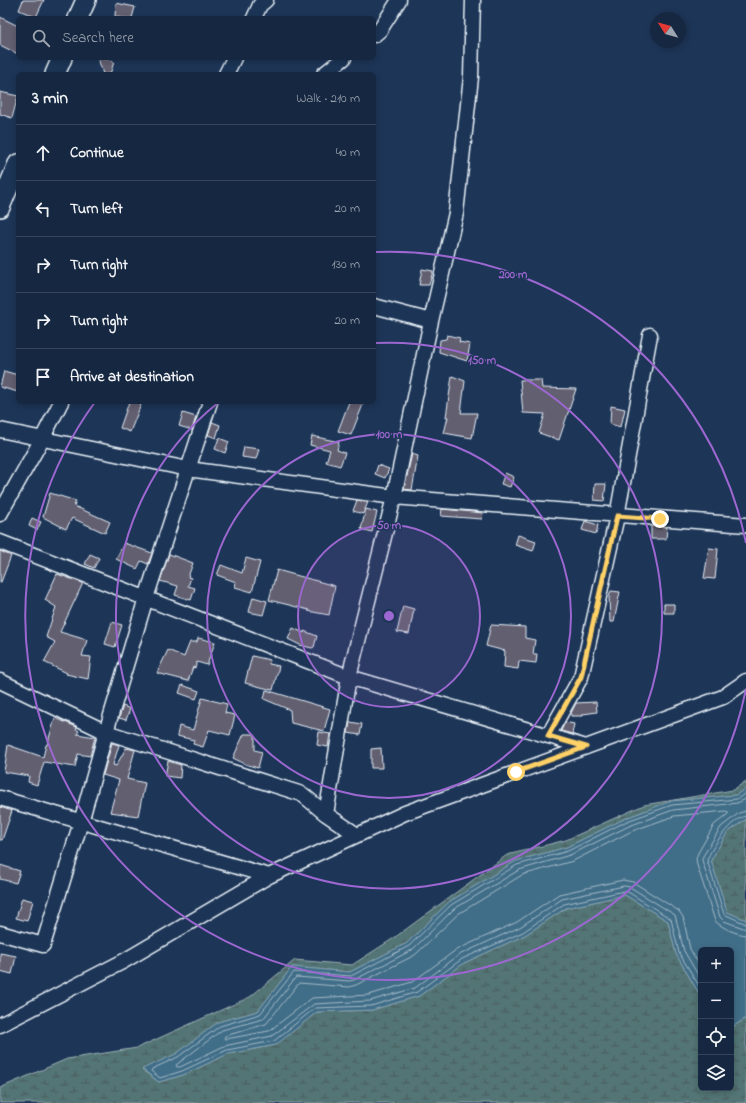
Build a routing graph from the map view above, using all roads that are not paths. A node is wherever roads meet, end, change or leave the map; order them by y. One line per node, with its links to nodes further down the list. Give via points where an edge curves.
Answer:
1 (86, 0): 5 (main road)
2 (266, 0): 6 (street, via 260,5)
3 (399, 0): 7 (street)
4 (473, 0): 18 (street, via 471,77 456,213)
5 (79, 16)
6 (255, 16)
7 (376, 33)
8 (61, 60): 11 (main road)
9 (233, 60): 12 (street)
10 (342, 60): 13 (street)
11 (56, 72)
12 (227, 72)
13 (326, 72)
14 (16, 168): 15 (main road)
15 (9, 182): 16 (main road)
16 (0, 207)
17 (376, 307): 18 (street)
18 (431, 321): 25 (street)
19 (650, 335): 27 (street)
20 (60, 404): 23 (street)
21 (209, 404): 24 (street)
22 (0, 430): 23 (street)
23 (42, 439): 24 (street); 26 (street)
24 (188, 469): 25 (street); 30 (street)
25 (394, 497): 27 (street); 31 (street)
26 (0, 514)
27 (617, 516): 28 (street); 35 (street, via 581,677)
28 (746, 526)
29 (0, 542): 30 (street)
30 (146, 598): 31 (street); 34 (street)
31 (349, 677): 35 (street); 38 (street)
32 (0, 681): 34 (street)
33 (746, 681): 36 (street, via 723,697)
34 (106, 732): 38 (street, via 302,794); 39 (street)
35 (548, 736): 36 (street)
36 (586, 747): 40 (street, via 405,813)
37 (0, 798): 39 (street)
38 (326, 814): 40 (street)
39 (81, 822): 41 (street); 42 (street, via 43,945)
40 (357, 835): 41 (street)
41 (269, 876): 43 (street, via 124,961)
42 (0, 933)
43 (0, 1025)

